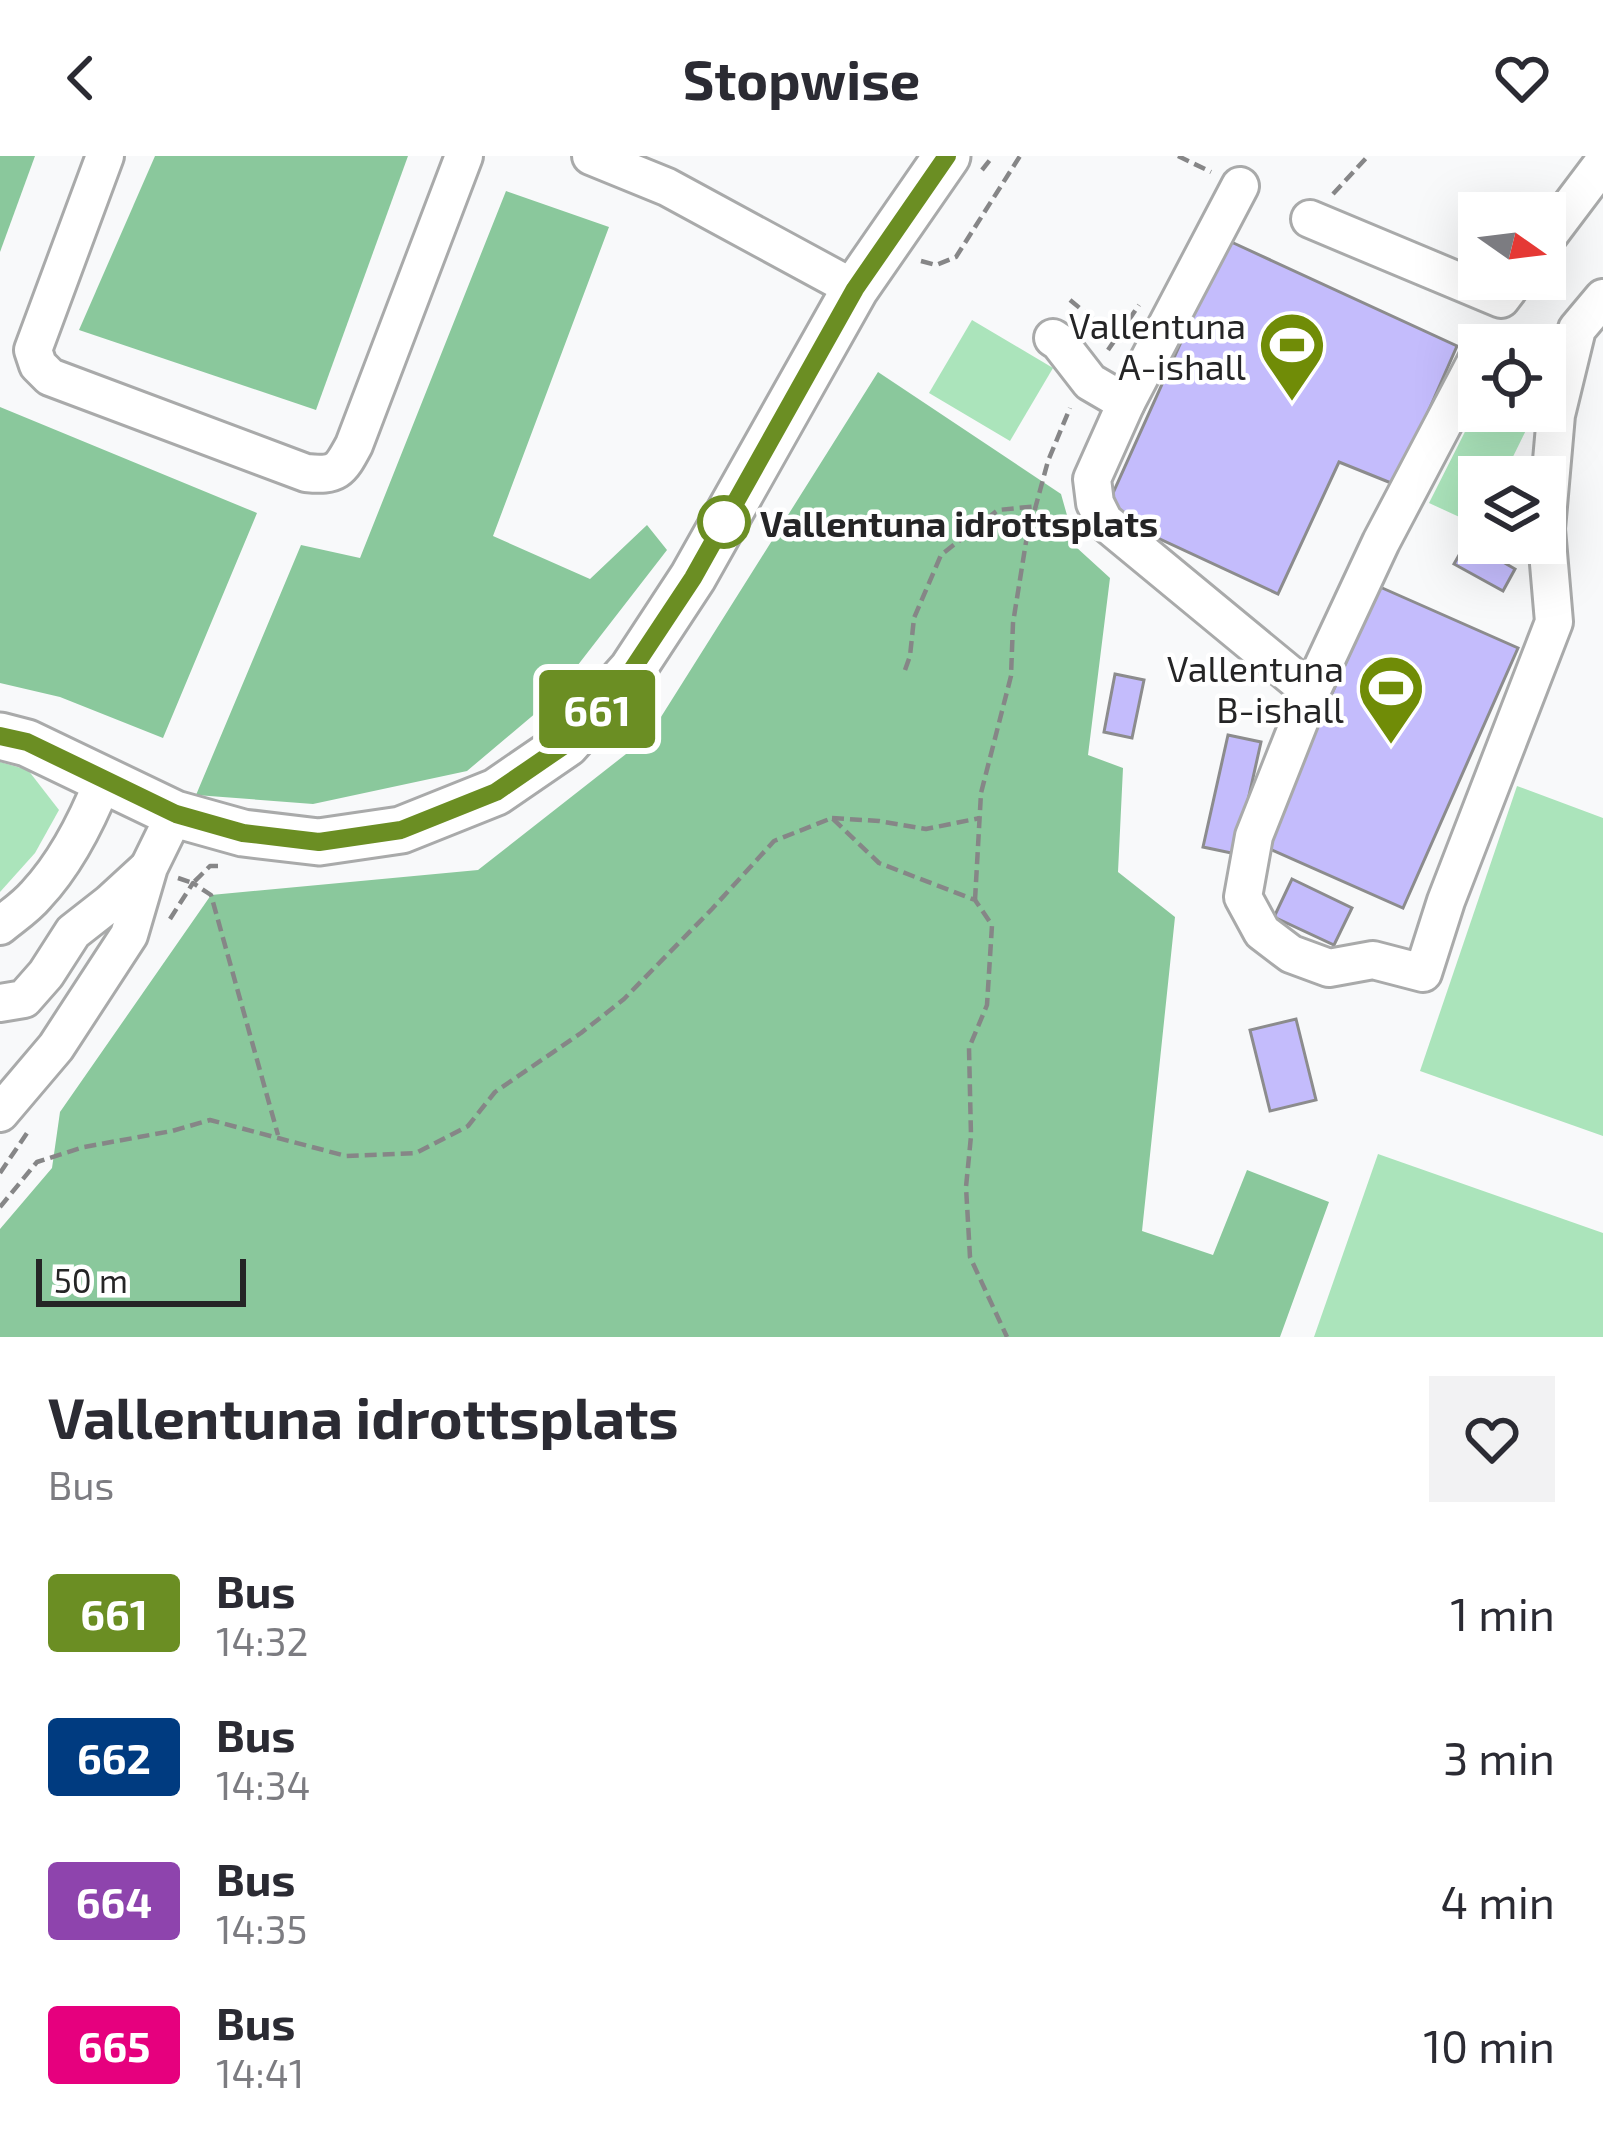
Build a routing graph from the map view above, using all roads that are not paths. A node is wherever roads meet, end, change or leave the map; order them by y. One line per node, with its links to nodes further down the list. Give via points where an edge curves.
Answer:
1 (105, 156): 2 (street, via 33,350 38,365 50,377 327,475 354,445)
2 (464, 156)
3 (591, 156): 10 (street, via 667,187)
4 (947, 156): 10 (main road)
5 (1602, 160): 7 (street)
6 (1240, 185): 14 (street)
7 (1566, 211)
8 (1310, 219): 9 (street)
9 (1458, 271)
10 (855, 289): 18 (main road, via 693,578 632,670 566,744 496,792 401,830 319,842)
11 (1603, 298): 15 (street, via 1576,329 1556,415 1546,529 1554,622 1423,974 1373,960 1329,968 1291,954 1262,932 1243,897 1254,836)
12 (1053, 338): 14 (street, via 1090,382)
13 (1458, 396): 15 (street)
14 (1126, 403): 15 (street, via 1092,479 1104,521)
15 (1311, 692)
16 (0, 736): 17 (main road)
17 (103, 781): 18 (main road); 20 (street, via 65,857)
18 (176, 814): 19 (street)
19 (149, 867): 21 (street, via 73,932 24,999); 22 (street, via 129,935 56,1047)
20 (0, 926)
21 (0, 1003)
22 (0, 1113)

